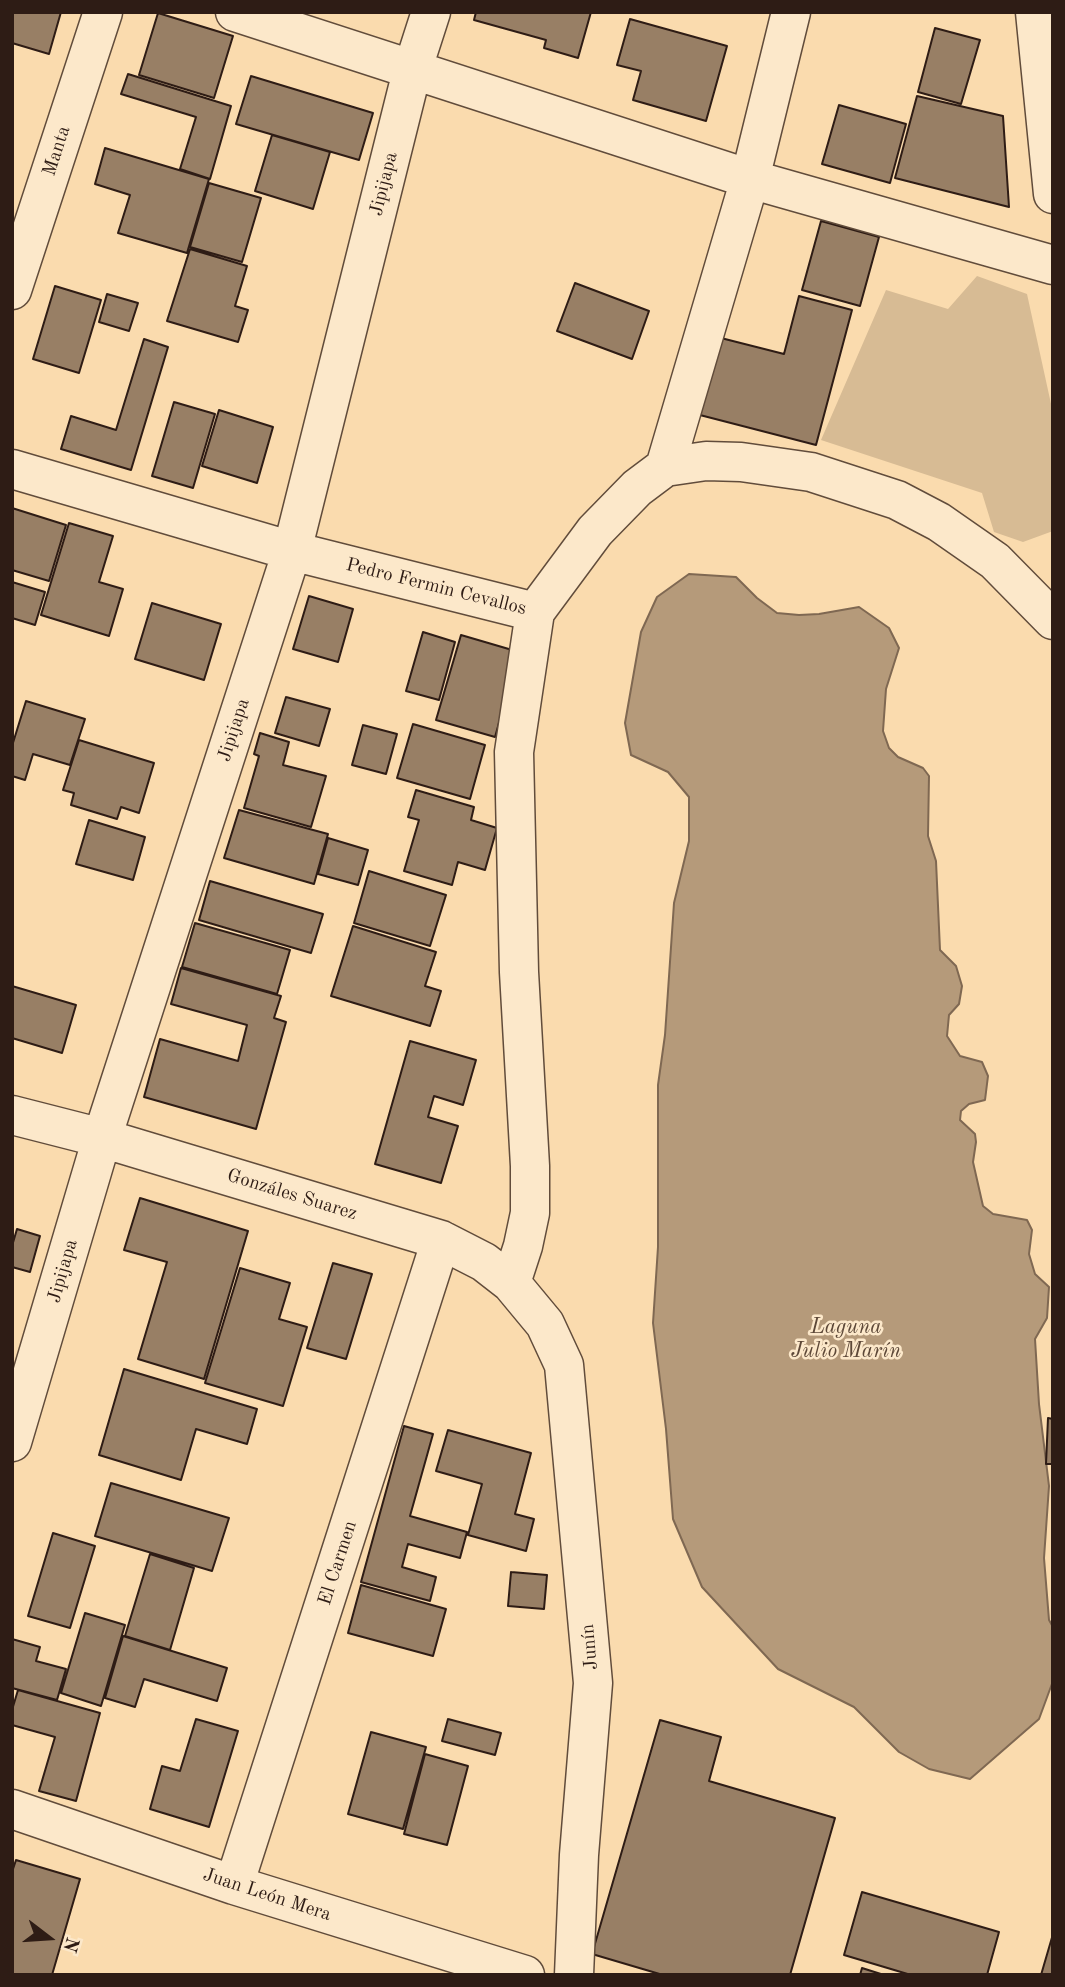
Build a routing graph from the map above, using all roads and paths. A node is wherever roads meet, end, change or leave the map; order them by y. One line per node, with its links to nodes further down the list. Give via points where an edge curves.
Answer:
1 (103, 12): 10 (street, Manta)
2 (235, 12): 6 (street)
3 (431, 12): 6 (street, Jipijapa)
4 (791, 12): 7 (street)
5 (1035, 12): 8 (street)
6 (412, 71): 7 (street); 13 (street, Jipijapa)
7 (750, 179): 9 (street); 11 (street)
8 (1053, 194)
9 (1053, 265)
10 (12, 290)
11 (665, 467): 14 (street, Pedro Fermin Cevallos, via 595,531); 15 (street, Pedro Fermin Cevallos, via 741,462 811,472 897,500 939,522 995,561)
12 (12, 469): 13 (street, Pedro Fermin Cevallos)
13 (292, 551): 14 (street, Pedro Fermin Cevallos); 17 (street, Jipijapa)
14 (536, 612): 19 (street, via 513,752 530,1213)
15 (1053, 620)
16 (12, 1115): 17 (street, Gonzáles Suarez)
17 (102, 1138): 18 (street, Gonzáles Suarez); 21 (street, Jipijapa)
18 (441, 1240): 19 (street, Gonzáles Suarez, via 484,1262); 23 (street, El Carmen)
19 (511, 1283): 20 (street, Gonzáles Suarez)
20 (545, 1324): 25 (street, Junín, via 565,1365 593,1683)
21 (12, 1442)
22 (12, 1809): 23 (street, Juan León Mera)
23 (234, 1885): 24 (street, Juan León Mera)
24 (525, 1975)
25 (574, 1975)

